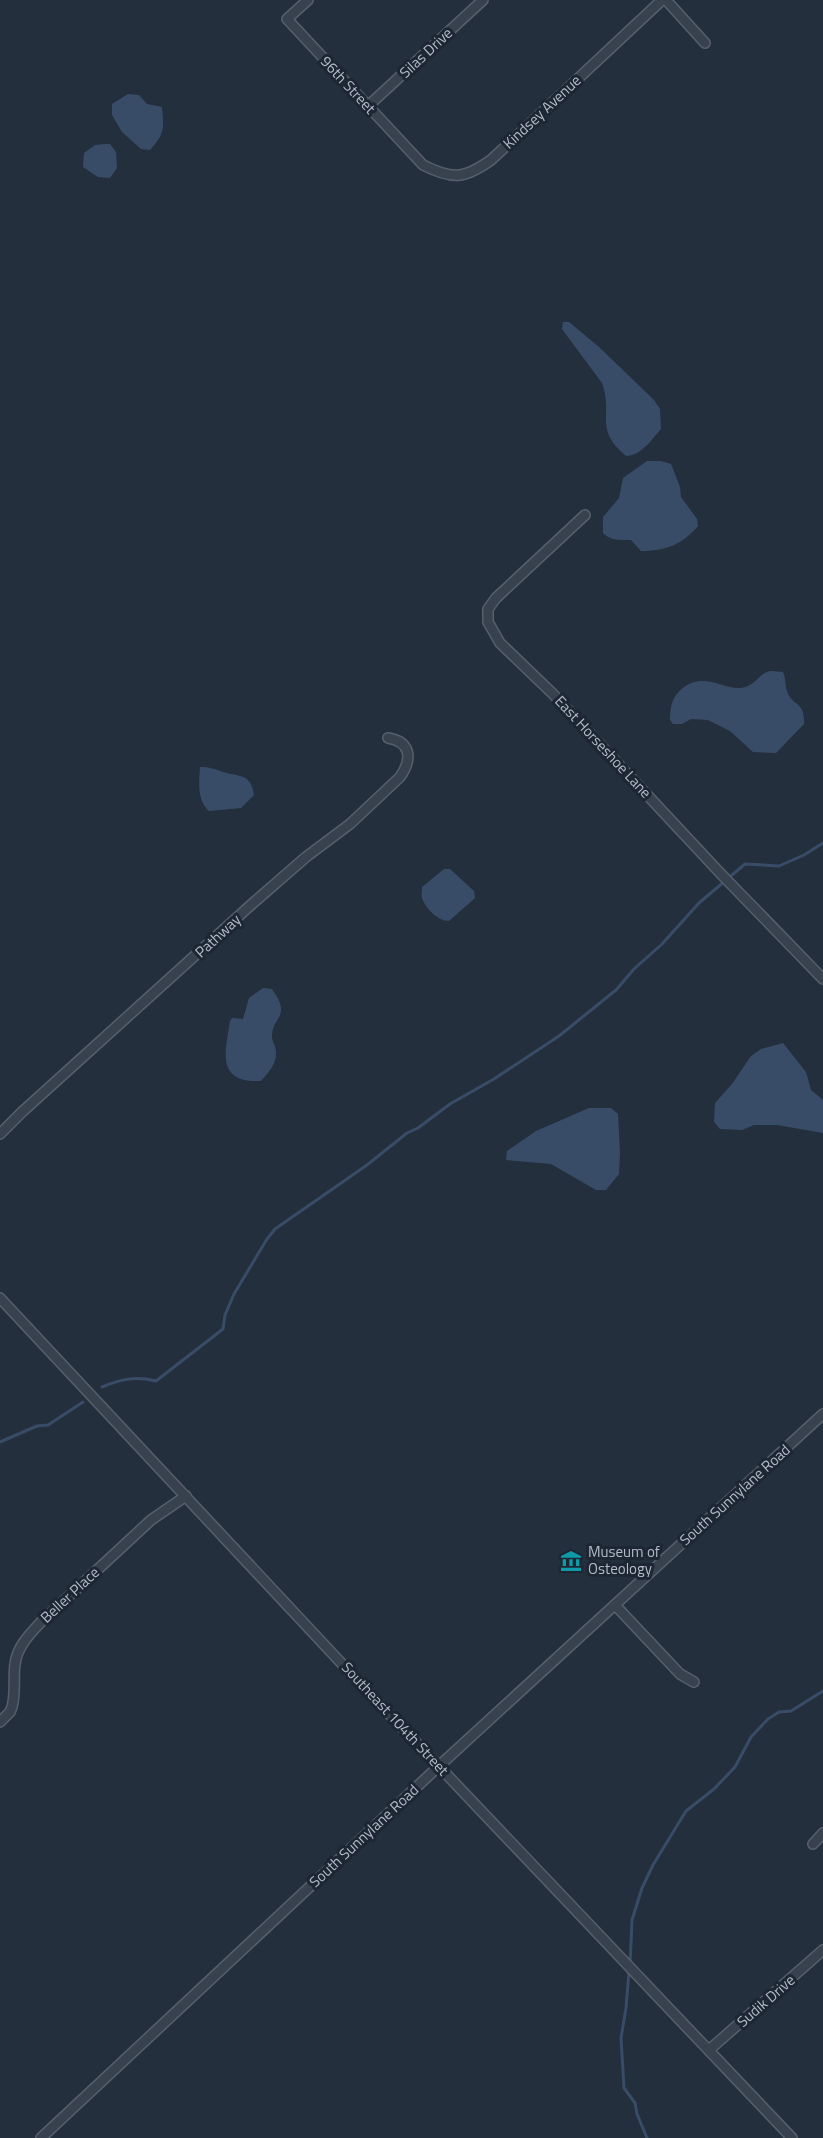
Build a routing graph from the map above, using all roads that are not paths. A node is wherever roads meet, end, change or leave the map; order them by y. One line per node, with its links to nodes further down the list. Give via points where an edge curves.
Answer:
1 (308, 0): 5 (street, 96th Street, via 287,19)
2 (483, 0): 5 (street, Silas Drive)
3 (664, 0): 4 (street); 6 (street, Kindsey Avenue, via 474,172 459,176 439,173 423,165)
4 (705, 43)
5 (368, 106): 6 (street, 96th Street)
6 (410, 151)
7 (585, 514): 9 (street, East Horseshoe Lane, via 496,598 488,609 494,635)
8 (388, 738): 10 (street, Pathway, via 403,744 408,756 400,777 350,824 252,904)
9 (823, 979)
10 (0, 1134)
11 (0, 1298): 13 (street, Southeast 104th Street)
12 (823, 1414): 14 (street, South Sunnylane Road)
13 (186, 1496): 16 (street, Beller Place, via 151,1520 27,1637 15,1664 12,1707); 17 (street, Southeast 104th Street)
14 (615, 1605): 15 (street, via 680,1674); 17 (street, South Sunnylane Road)
15 (694, 1682)
16 (0, 1722)
17 (439, 1766): 21 (street, Southeast 104th Street); 22 (street, South Sunnylane Road)
18 (823, 1833): 19 (street)
19 (813, 1844)
20 (823, 1950): 21 (street, Sudik Drive)
21 (710, 2050): 23 (street, Southeast 104th Street)
22 (41, 2138)
23 (792, 2138)

